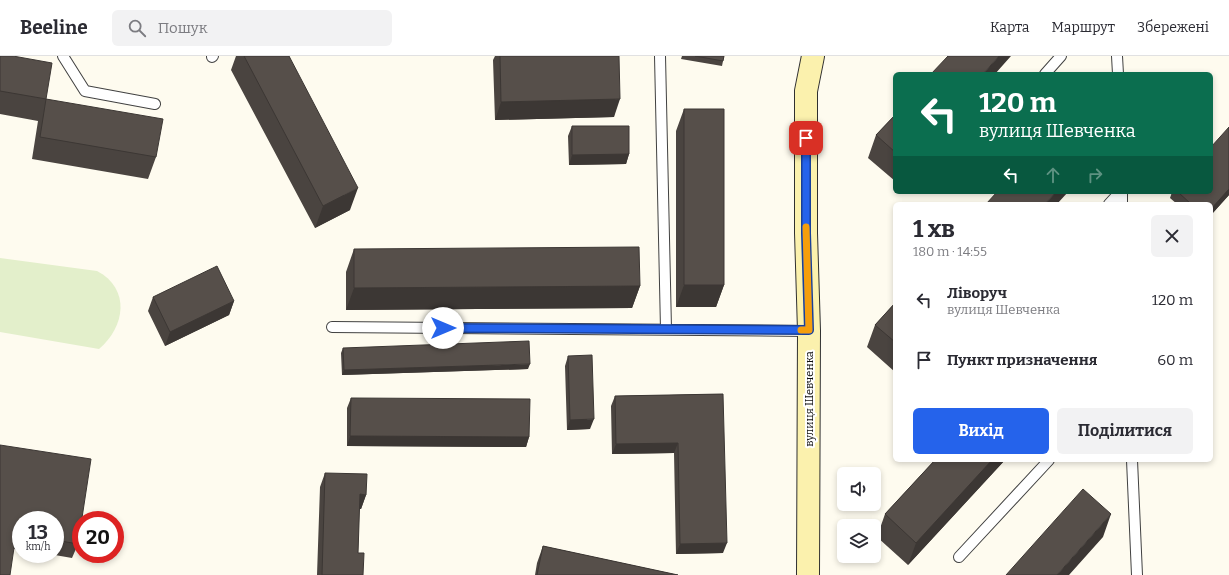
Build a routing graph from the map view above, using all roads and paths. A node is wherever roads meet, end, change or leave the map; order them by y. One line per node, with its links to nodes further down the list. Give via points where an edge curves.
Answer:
1 (63, 56): 8 (lane, via 85,91)
2 (660, 56): 12 (lane)
3 (813, 56): 13 (street, вулиця Шевченка, via 806,91)
4 (1061, 56): 6 (lane)
5 (1117, 56): 7 (lane)
6 (1047, 72)
7 (1118, 72)
8 (155, 104)
9 (1119, 194): 10 (lane)
10 (1111, 202)
11 (332, 327): 12 (lane)
12 (666, 329): 13 (lane)
13 (809, 330): 18 (street, вулиця Шевченка)
14 (1047, 462): 16 (lane)
15 (1132, 462): 17 (lane)
16 (959, 557)
17 (1136, 574)
18 (808, 575)

